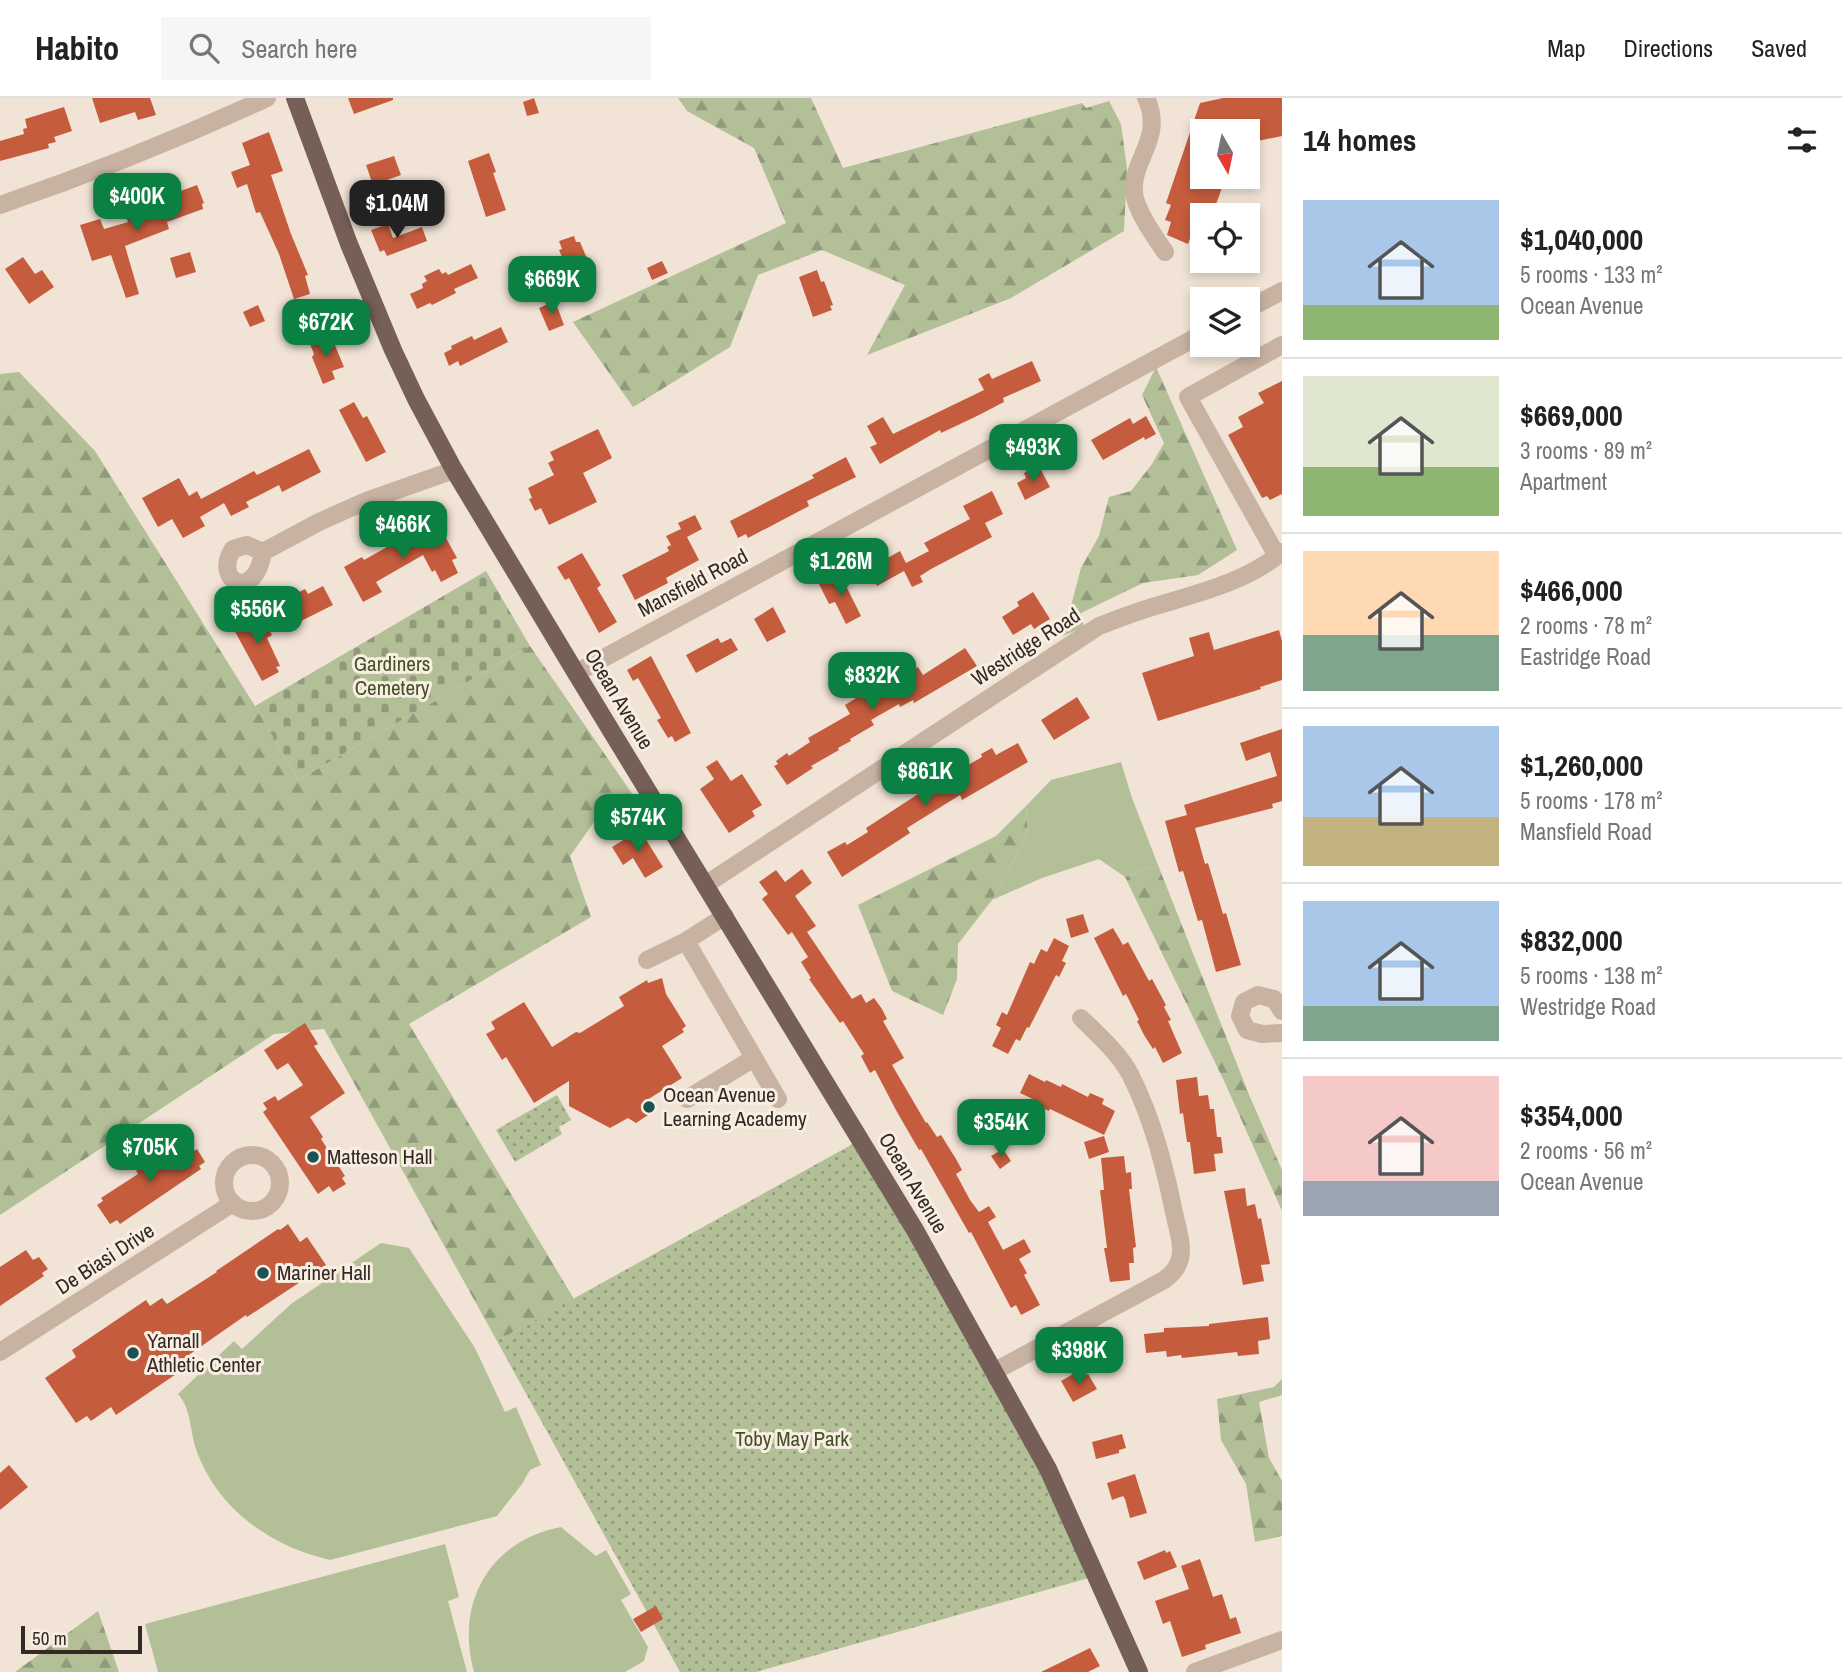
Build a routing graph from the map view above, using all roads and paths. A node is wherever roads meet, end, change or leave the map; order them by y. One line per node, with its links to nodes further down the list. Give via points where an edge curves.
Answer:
1 (267, 98): 4 (street, via 168,143)
2 (295, 98): 10 (main road, Ocean Avenue, via 393,350)
3 (1146, 98): 5 (street, via 1153,128 1134,194)
4 (0, 205)
5 (1165, 252)
6 (1282, 291): 7 (street)
7 (1260, 303)
8 (1190, 340): 13 (street, Mansfield Road)
9 (1282, 345): 12 (street, via 1188,397)
10 (454, 470): 11 (street, via 366,501); 13 (main road, Ocean Avenue)
11 (263, 552)
12 (1280, 554): 14 (street, Westridge Road, via 1215,589 1099,626)
13 (576, 673): 14 (main road, Ocean Avenue)
14 (705, 885): 15 (main road, Ocean Avenue)
15 (724, 916): 16 (street); 26 (main road, Ocean Avenue)
16 (686, 941): 17 (street); 21 (street)
17 (647, 960)
18 (1282, 1011): 20 (street, via 1274,999 1258,995 1244,1002 1240,1016 1247,1030)
19 (1082, 1018): 26 (street, via 1129,1072 1149,1117 1181,1243 1179,1261 1175,1272 1164,1280)
20 (1282, 1033)
21 (754, 1058): 22 (street); 23 (street)
22 (687, 1099)
23 (778, 1099)
24 (233, 1203): 25 (street, De Biasi Drive)
25 (0, 1352)
26 (995, 1371): 28 (main road, Ocean Avenue, via 1053,1479)
27 (1282, 1640): 29 (street)
28 (1139, 1672)
29 (1195, 1672)

